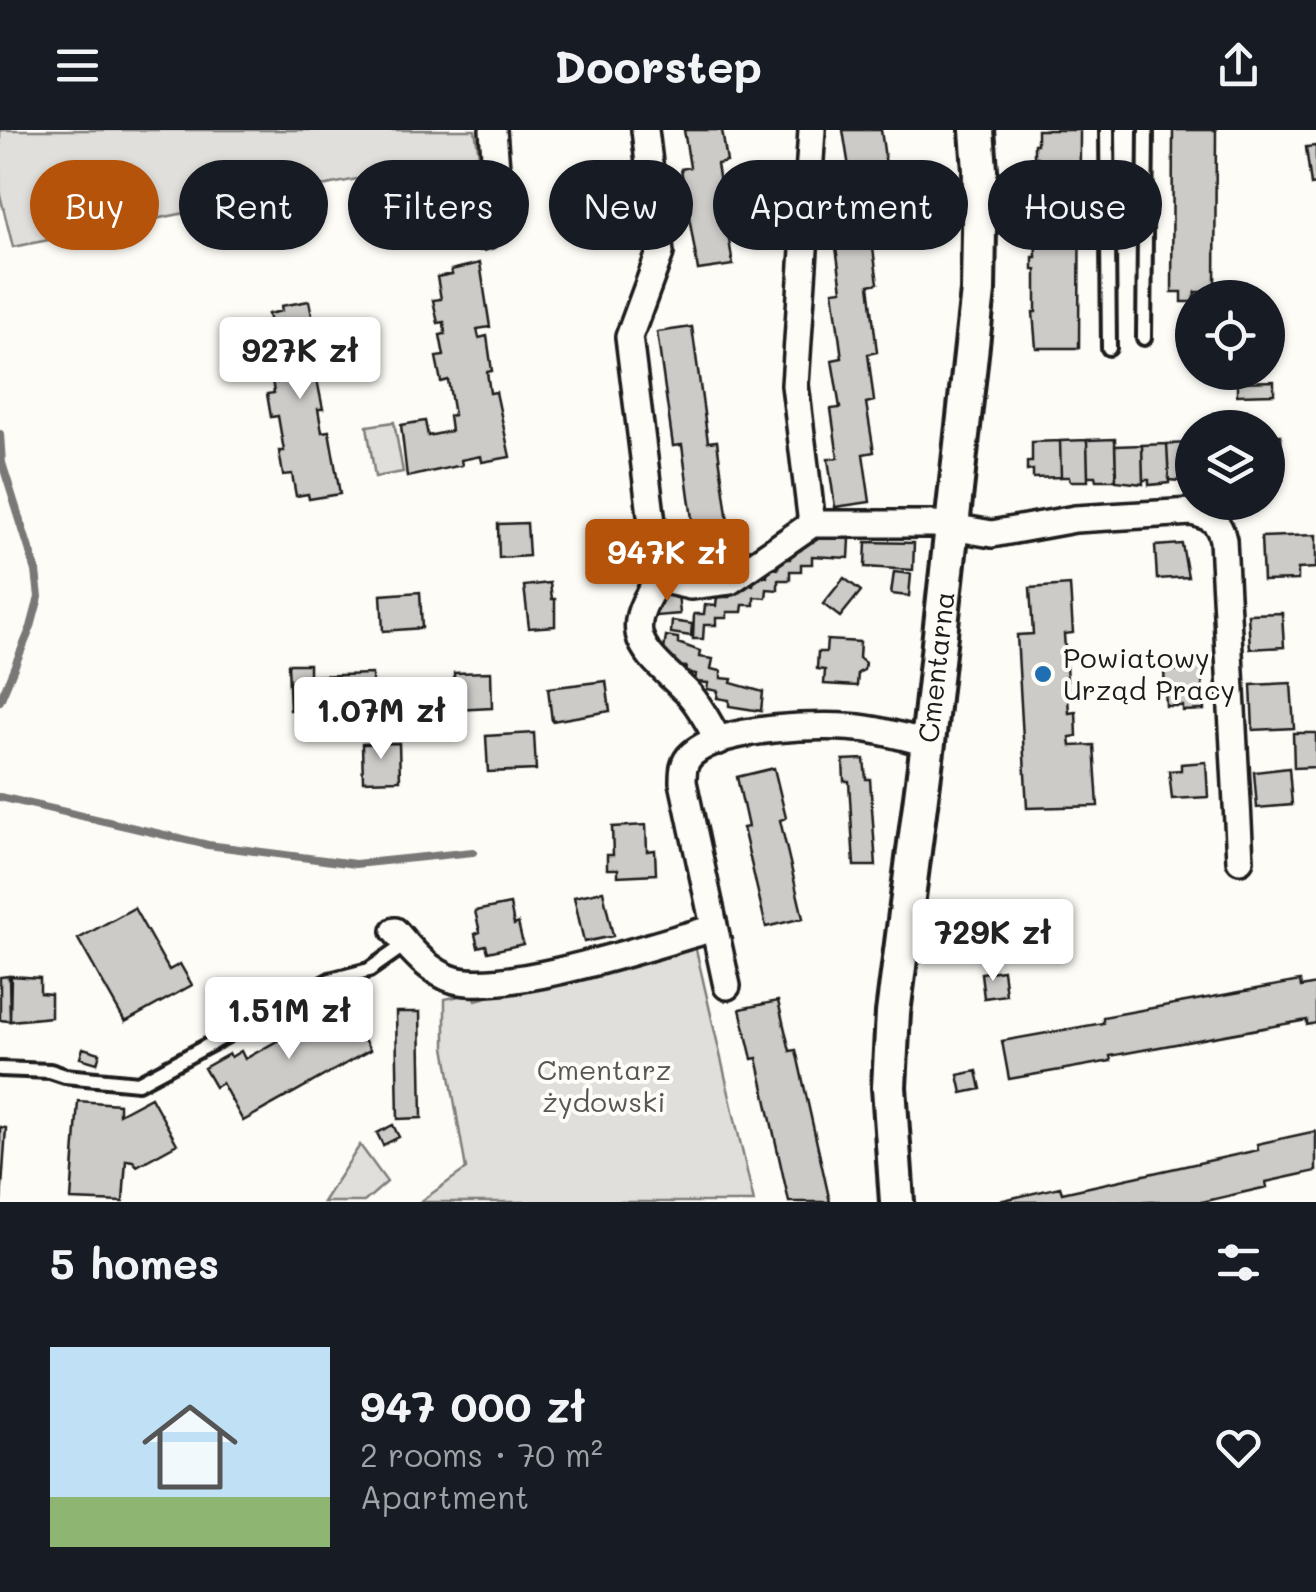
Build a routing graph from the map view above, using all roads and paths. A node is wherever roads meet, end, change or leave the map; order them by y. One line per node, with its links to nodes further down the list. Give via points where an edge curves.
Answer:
1 (493, 130): 7 (street)
2 (645, 130): 12 (street, via 660,254 630,337)
3 (812, 130): 10 (street, via 795,386)
4 (977, 130): 11 (street, Cmentarna, via 978,290)
5 (1107, 130): 9 (lane)
6 (1146, 130): 8 (lane)
7 (495, 160)
8 (1144, 338)
9 (1109, 348)
10 (812, 524): 11 (street); 12 (street, via 730,581 690,586)
11 (950, 528): 14 (street, Cmentarna); 15 (street, via 992,534 1074,519 1192,512 1220,526)
12 (662, 575): 13 (street, via 638,618 642,642 692,698)
13 (719, 741): 14 (street, via 820,726); 16 (street, via 694,753 682,782)
14 (928, 743): 20 (street, Cmentarna, via 890,1049)
15 (1240, 860)
16 (714, 928): 17 (street, via 487,982 439,973); 18 (street)
17 (400, 938): 19 (lane, via 369,970 330,980 138,1083)
18 (727, 986)
19 (0, 1069)
20 (897, 1202)

